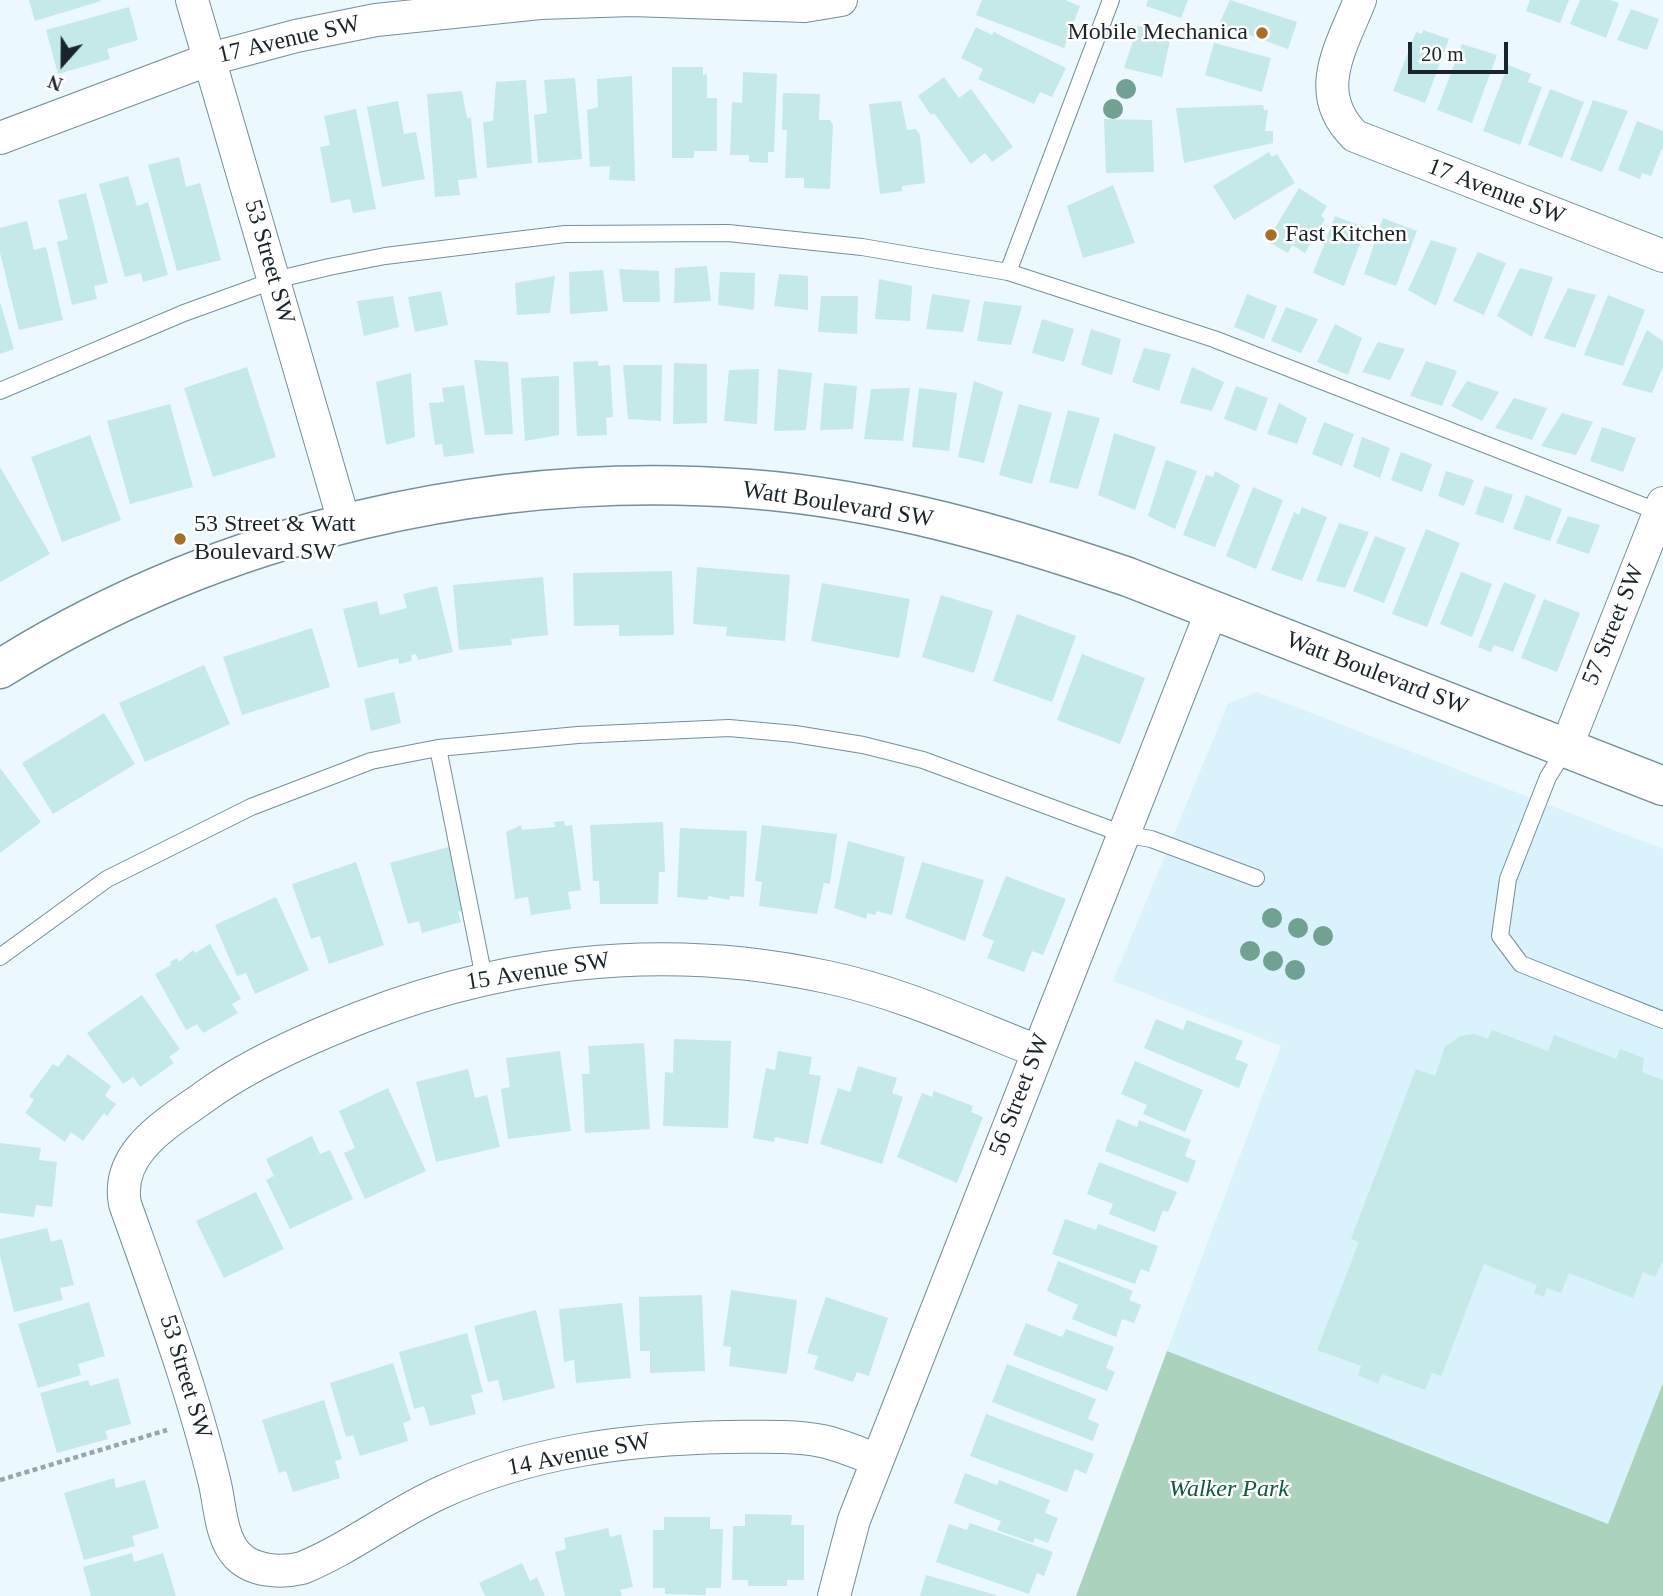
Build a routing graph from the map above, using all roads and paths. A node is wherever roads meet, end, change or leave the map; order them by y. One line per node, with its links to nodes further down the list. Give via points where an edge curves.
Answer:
1 (192, 0): 5 (street, 53 Street SW)
2 (841, 0): 5 (street, 17 Avenue SW, via 805,6 632,0 454,10 296,36)
3 (1111, 0): 8 (lane)
4 (1360, 0): 7 (street, 17 Avenue SW, via 1331,86 1338,116 1354,136)
5 (209, 59): 6 (street, 17 Avenue SW); 9 (street, 53 Street SW)
6 (0, 138)
7 (1663, 256)
8 (1008, 272): 9 (lane, via 862,247 728,233 565,234 385,256); 11 (lane, via 1214,339)
9 (275, 280): 10 (lane); 12 (street, 53 Street SW)
10 (0, 391)
11 (1661, 507): 16 (street, 57 Street SW)
12 (345, 525): 13 (street, Watt Boulevard SW, via 481,496 552,488 656,485 751,489 858,503 946,521 1042,548); 14 (street, Watt Boulevard SW, via 182,577 95,616)
13 (1212, 610): 16 (street, Watt Boulevard SW); 18 (street, 56 Street SW)
14 (0, 669)
15 (438, 748): 18 (lane, via 716,728 795,734 923,760); 20 (lane, via 371,761 251,807 107,879); 21 (lane)
16 (1566, 748): 17 (street, Watt Boulevard SW); 22 (lane, via 1548,778 1508,879 1500,936 1521,964)
17 (1663, 786)
18 (1123, 834): 19 (lane, via 1151,839); 23 (street, 56 Street SW)
19 (1256, 878)
20 (0, 957)
21 (484, 978): 23 (street, 15 Avenue SW, via 547,965 615,959 719,960 829,977); 24 (street, 15 Avenue SW, via 395,1003 256,1065 154,1134 132,1159)
22 (1663, 1020)
23 (1037, 1051): 26 (street, 56 Street SW)
24 (125, 1175): 25 (street, 53 Street SW, via 125,1204 170,1324)
25 (199, 1420): 27 (path); 28 (street, 53 Street SW, via 230,1547 246,1563)
26 (877, 1460): 28 (street, 14 Avenue SW, via 838,1445 804,1439 670,1438 597,1446 542,1457 473,1479 302,1568); 29 (street, 56 Street SW)
27 (0, 1480)
28 (260, 1568)
29 (835, 1590)

